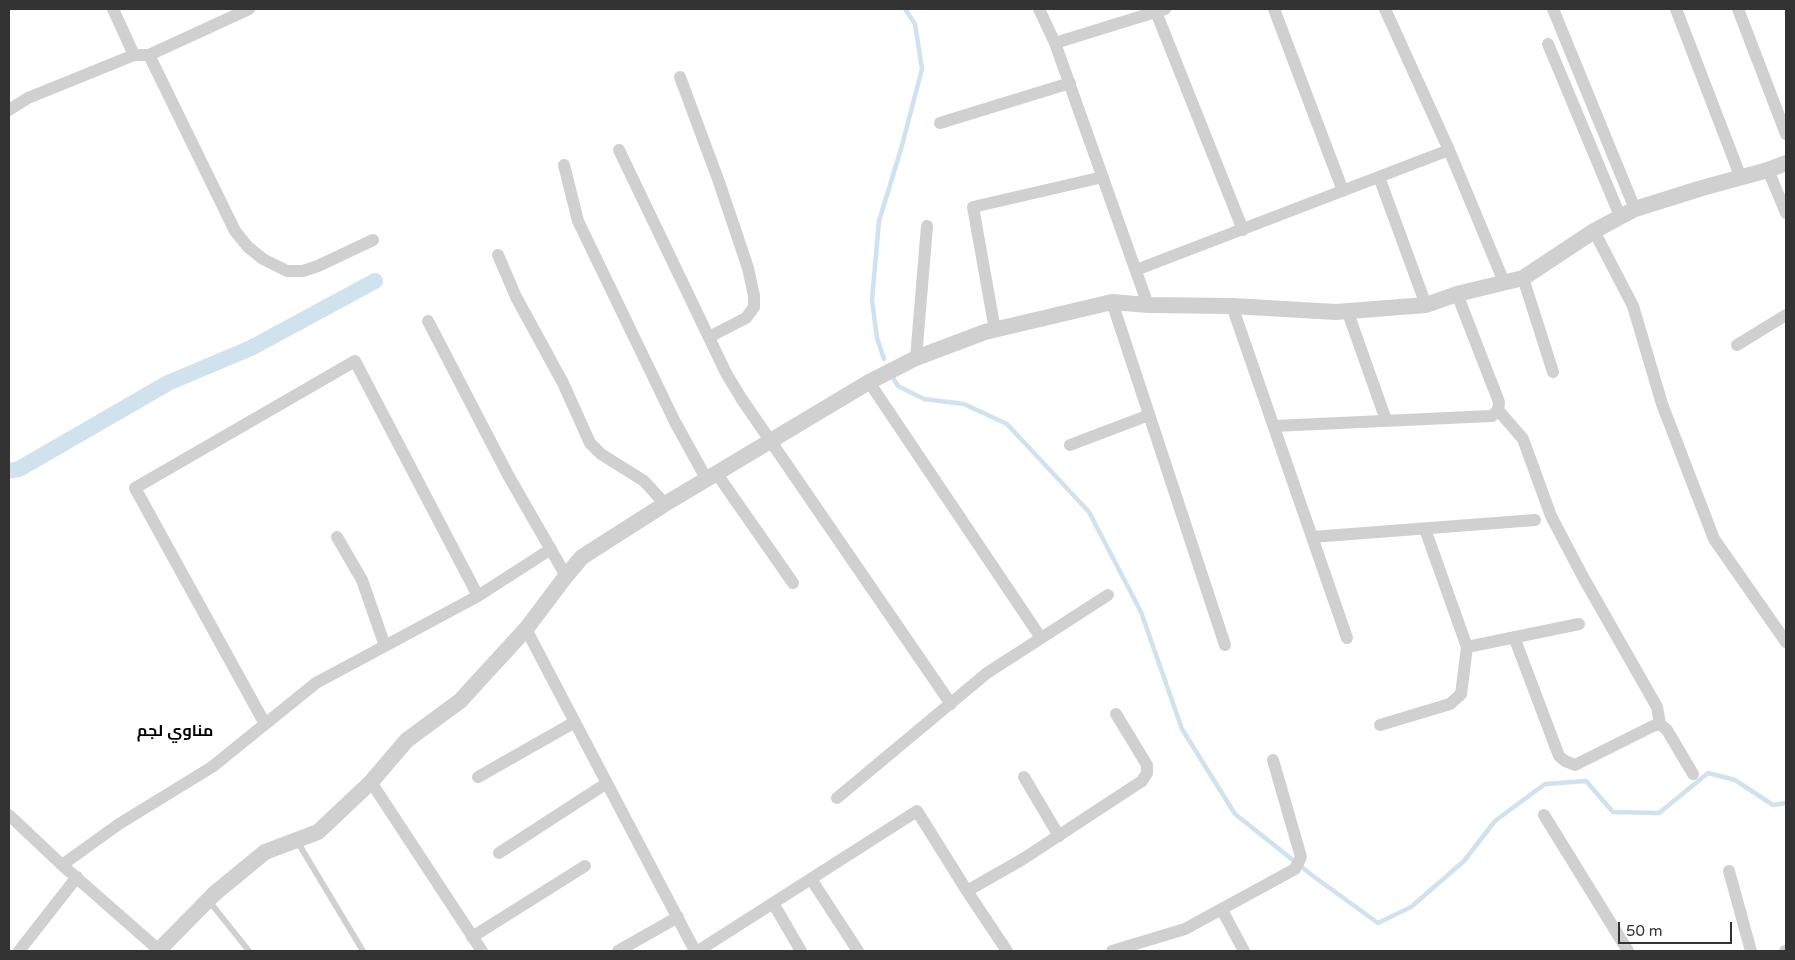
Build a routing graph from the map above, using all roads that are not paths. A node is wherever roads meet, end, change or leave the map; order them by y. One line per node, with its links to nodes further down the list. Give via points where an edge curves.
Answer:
1 (113, 9): 12 (street)
2 (249, 9): 13 (street)
3 (1039, 9): 10 (street)
4 (1274, 9): 27 (street)
5 (1385, 9): 20 (street)
6 (1553, 9): 28 (street)
7 (1676, 9): 26 (street)
8 (1738, 9): 18 (street)
9 (1160, 10): 10 (street); 32 (street)
10 (1055, 43): 15 (street)
11 (1548, 44): 30 (street)
12 (134, 55): 13 (street); 16 (street, via 28,98)
13 (149, 55): 34 (street, via 235,231 248,247 287,271 303,271)
14 (680, 77): 48 (street, via 737,233 754,296 754,308 746,318)
15 (1070, 83): 17 (street); 24 (street)
16 (9, 110)
17 (940, 123)
18 (1786, 134)
19 (620, 150): 48 (street)
20 (1449, 150): 25 (street); 38 (street)
21 (1786, 163): 23 (street)
22 (564, 165): 59 (street, via 578,221 675,422)
23 (1768, 170): 26 (street); 29 (street)
24 (1103, 177): 36 (street); 47 (street, via 973,207)
25 (1379, 177): 27 (street); 42 (street)
26 (1741, 178): 28 (street)
27 (1343, 191): 32 (street)
28 (1635, 209): 30 (street)
29 (1786, 213)
30 (1620, 216): 33 (street)
31 (927, 226): 50 (street)
32 (1243, 230): 36 (street)
33 (1594, 231): 37 (street); 75 (street, via 1633,306 1662,404 1714,539)
34 (373, 240)
35 (498, 255): 60 (street, via 590,443 601,454 644,481)
36 (1136, 270): 41 (street)
37 (1523, 278): 38 (street); 51 (street)
38 (1504, 282): 39 (street)
39 (1457, 294): 42 (street); 53 (street, via 1499,402)
40 (1112, 302): 41 (street); 47 (street); 54 (street)
41 (1148, 305): 43 (street)
42 (1426, 305): 44 (street)
43 (1232, 306): 44 (street); 56 (street)
44 (1347, 310): 55 (street)
45 (1786, 315): 49 (street)
46 (428, 321): 65 (street, via 508,475)
47 (995, 330): 50 (street)
48 (709, 337): 57 (street, via 741,398)
49 (1737, 345)
50 (916, 358): 52 (street)
51 (1553, 372)
52 (869, 382): 57 (street); 73 (street)
53 (1498, 410): 55 (street, via 1492,416); 83 (street, via 1523,439 1551,516 1657,707)
54 (1149, 415): 58 (street); 76 (street)
55 (1386, 420): 56 (street)
56 (1274, 426): 64 (street)
57 (772, 441): 59 (street); 79 (street)
58 (1070, 445)
59 (712, 477): 60 (street); 67 (street)
60 (665, 504): 66 (street, via 582,557)
61 (1535, 520): 62 (street)
62 (1424, 529): 64 (street); 78 (street)
63 (338, 537): 77 (street, via 362,580)
64 (1312, 537): 74 (street)
65 (551, 549): 66 (street); 69 (street)
66 (566, 576): 71 (street)
67 (793, 583)
68 (1108, 595): 73 (street)
69 (478, 596): 77 (street); 82 (street, via 355,362 135,488)
70 (1579, 624): 72 (street)
71 (526, 630): 81 (street); 89 (street, via 460,702 407,740)
72 (1514, 637): 78 (street); 83 (street, via 1559,756 1565,761 1575,765)
73 (1041, 638): 79 (street, via 987,673)
74 (1347, 638)
75 (1786, 642)
76 (1225, 645)
77 (385, 646): 82 (street, via 316,683)
78 (1466, 646): 84 (street, via 1461,694 1450,704)
79 (951, 704): 91 (street)
80 (1116, 714): 94 (street, via 1147,765 1147,773 1142,781)
81 (575, 722): 87 (street); 90 (street)
82 (265, 724): 97 (street, via 212,767 119,824)
83 (1660, 724): 86 (street, via 1667,730)
84 (1380, 725)
85 (1273, 760): 105 (street, via 1298,863)
86 (1693, 774)
87 (478, 777)
88 (1024, 777): 94 (street)
89 (371, 782): 95 (street, via 318,832); 107 (street)
90 (607, 783): 96 (street); 106 (street)
91 (837, 798)
92 (9, 815): 97 (street)
93 (1544, 815): 120 (street)
94 (1059, 836): 102 (street)
95 (296, 840): 103 (street, via 265,852); 111 (lane)
96 (499, 852)
97 (62, 865): 100 (street)
98 (585, 866): 107 (street)
99 (1728, 871): 121 (street)
100 (77, 878): 108 (street); 109 (street)
101 (811, 879): 102 (street, via 917,811); 104 (street); 116 (street)
102 (967, 891): 117 (street)
103 (208, 900): 109 (street); 110 (lane)
104 (773, 903): 114 (street); 115 (street)
105 (1222, 910): 118 (street, via 1185,929); 119 (street)
106 (678, 918): 113 (street); 114 (street)
107 (472, 937): 112 (street)
108 (19, 951)
109 (159, 951)
110 (249, 951)
111 (363, 951)
112 (482, 951)
113 (618, 951)
114 (696, 951)
115 (801, 951)
116 (858, 951)
117 (1007, 951)
118 (1112, 951)
119 (1244, 951)
120 (1628, 951)
121 (1751, 951)

